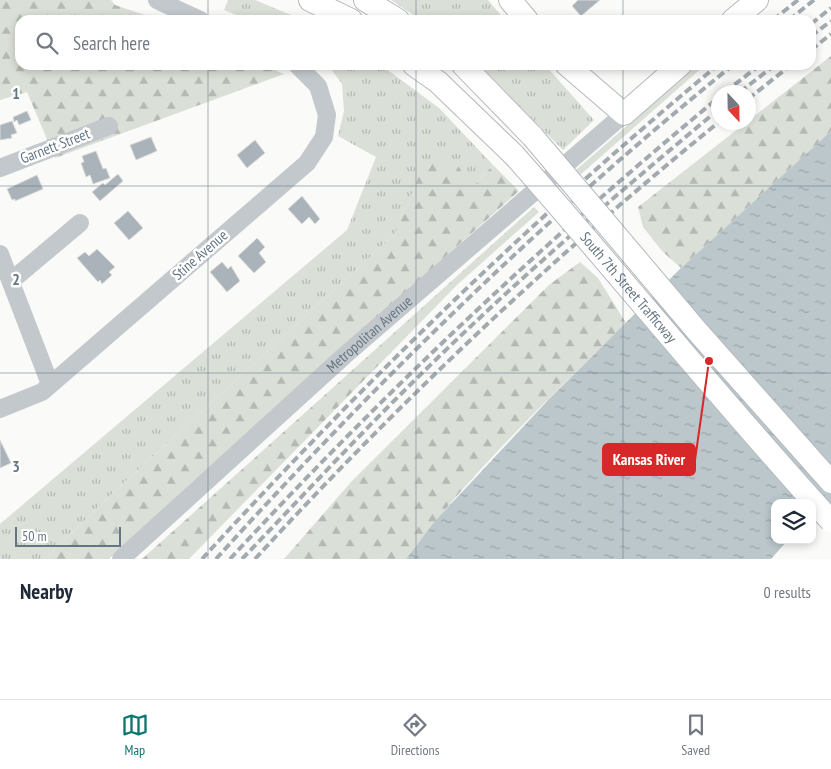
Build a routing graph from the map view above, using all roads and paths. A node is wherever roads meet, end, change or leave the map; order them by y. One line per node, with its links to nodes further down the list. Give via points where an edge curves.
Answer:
1 (157, 0): 6 (street)
2 (310, 0): 7 (main road)
3 (365, 0): 8 (main road)
4 (510, 0): 9 (main road)
5 (757, 0): 10 (main road)
6 (189, 15)
7 (341, 15)
8 (390, 15)
9 (523, 15)
10 (739, 15)
11 (302, 70): 22 (street, Stine Avenue, via 318,86 327,115 324,137 307,163)
12 (421, 70): 25 (main road, South 7th Street Trafficway, bridge, via 438,82 514,155 747,429)
13 (468, 70): 24 (main road, South 7th Street Trafficway, bridge, via 533,137 697,331)
14 (573, 70): 16 (main road)
15 (674, 70): 16 (main road, Metropolitan Avenue)
16 (624, 114): 26 (street, Metropolitan Avenue, via 344,356)
17 (110, 126): 18 (street, Garnett Street)
18 (0, 168)
19 (80, 223): 21 (street)
20 (0, 254): 21 (street)
21 (11, 281): 22 (street)
22 (50, 384): 23 (street, Stine Avenue, via 42,392)
23 (0, 409)
24 (831, 482)
25 (831, 521)
26 (121, 559)

